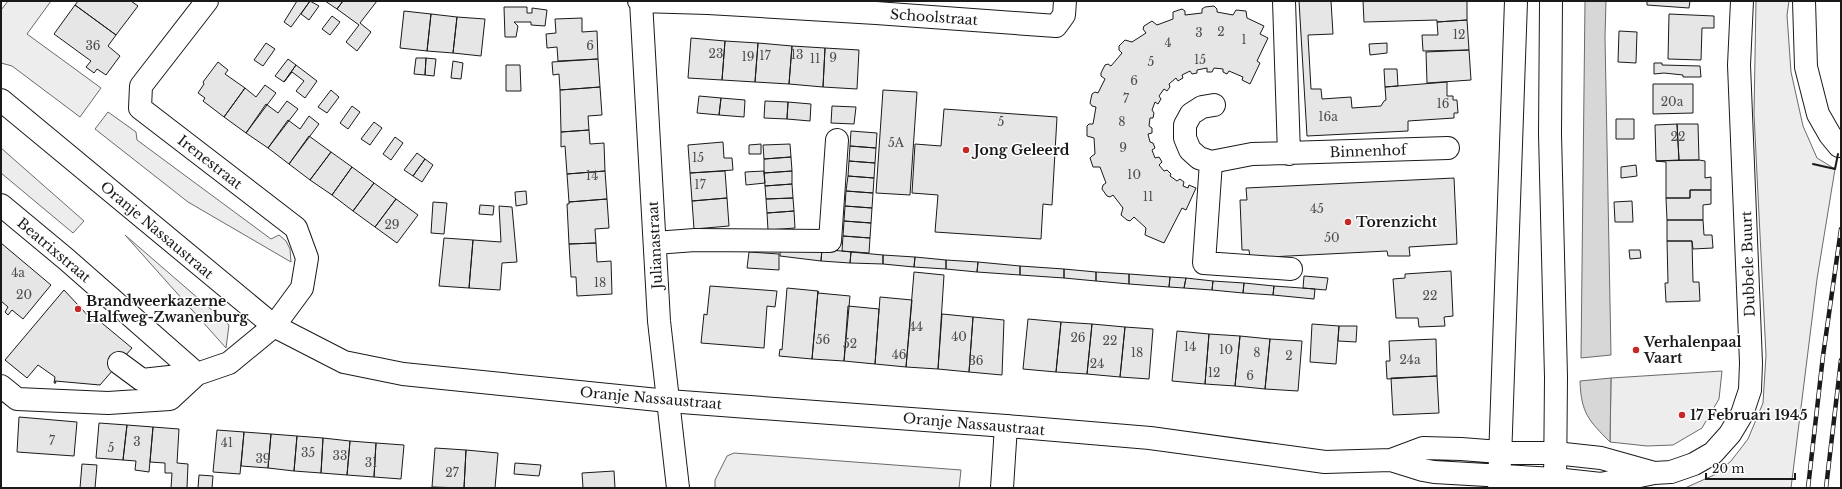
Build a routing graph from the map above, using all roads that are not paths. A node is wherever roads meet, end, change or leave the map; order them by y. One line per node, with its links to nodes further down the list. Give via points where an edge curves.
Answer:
1 (207, 1): 19 (street, Irenestraat, via 141,86 140,108 296,228 307,258 302,288)
2 (641, 1): 3 (street, Schoolstraat, via 868,12 1056,26 1064,15); 17 (street, Julianastraat)
3 (1064, 1)
4 (1284, 1): 14 (street)
5 (1516, 1): 25 (street)
6 (1551, 1): 26 (street, via 1550,134 1556,377)
7 (1742, 1): 28 (street, Dubbele Buurt, via 1739,65 1751,356 1750,390 1742,414 1730,434 1713,453 1683,469)
8 (1804, 1): 12 (street, via 1806,67 1818,114)
9 (1, 100): 19 (street, Oranje Nassaustraat)
10 (1214, 105): 15 (street, via 1202,107 1191,114 1185,125 1185,138 1190,150 1199,158)
11 (837, 140): 17 (street, via 830,241 695,240)
12 (1839, 146)
13 (1448, 148): 14 (street, Binnenhof)
14 (1289, 154): 15 (street, Binnenhof, via 1252,154)
15 (1211, 162): 18 (street, via 1204,263)
16 (1, 205): 21 (street, Beatrixstraat)
17 (655, 243): 23 (street, Julianastraat, via 659,321)
18 (1291, 269)
19 (274, 326): 21 (street, via 229,363); 23 (street, Oranje Nassaustraat, via 344,362 403,374)
20 (119, 363): 21 (street, via 142,380)
21 (197, 374): 22 (street, via 170,399 108,403 17,399)
22 (1, 386)
23 (668, 401): 24 (street, Oranje Nassaustraat); 31 (street, Julianastraat)
24 (1006, 426): 27 (street, Oranje Nassaustraat, via 1150,438 1325,462); 32 (street)
25 (1500, 452): 26 (street, Oranje Nassaustraat); 27 (street, Oranje Nassaustraat, via 1423,448); 29 (street)
26 (1555, 453): 28 (street, Dubbele Buurt, via 1601,458); 30 (street)
27 (1391, 460): 29 (street, Oranje Nassaustraat, via 1429,471)
28 (1654, 473): 30 (street, Dubbele Buurt, via 1601,484)
29 (1499, 482): 30 (street, Oranje Nassaustraat)
30 (1555, 484)
31 (678, 488)
32 (1002, 488)

